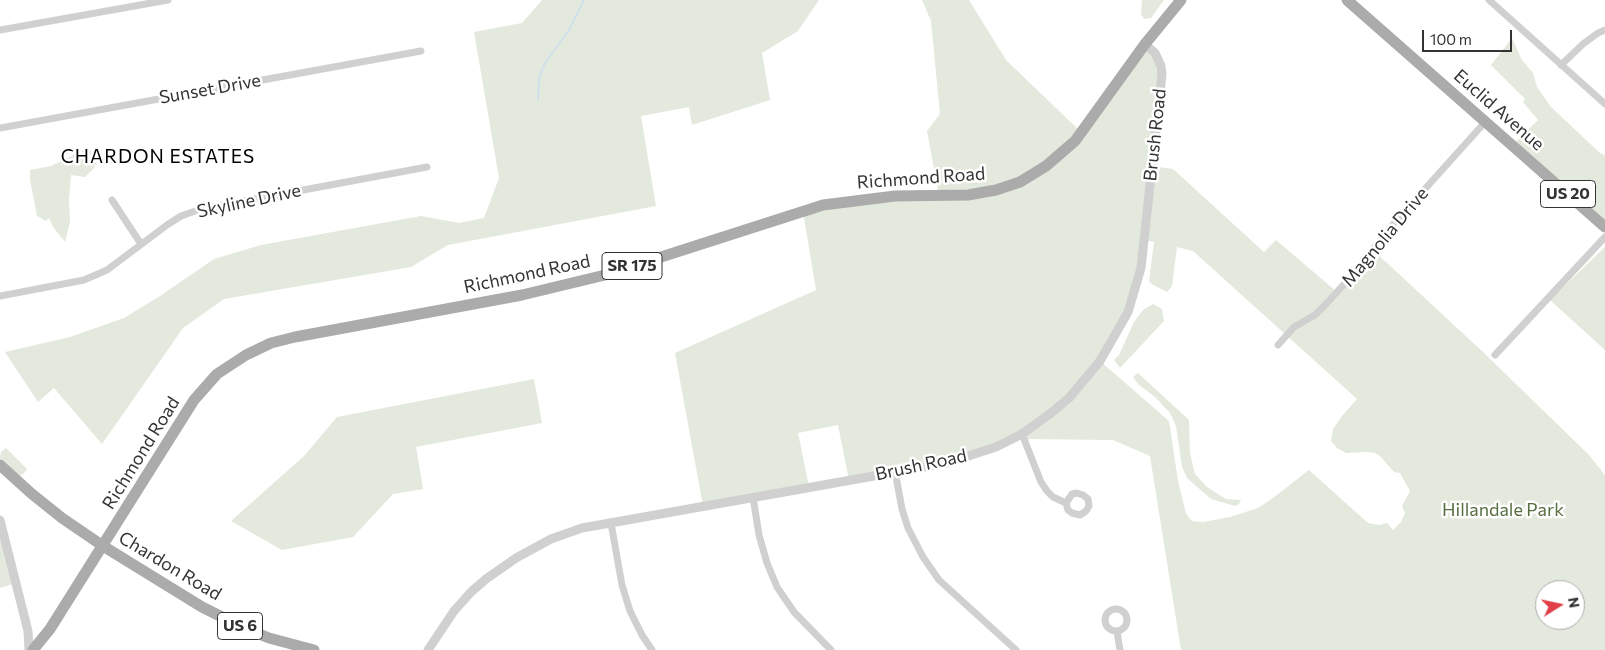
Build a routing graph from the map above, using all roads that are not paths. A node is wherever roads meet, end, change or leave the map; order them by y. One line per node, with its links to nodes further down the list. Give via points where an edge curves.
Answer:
1 (168, 0): 5 (street)
2 (1181, 0): 7 (main road, Richmond Road / SR 175)
3 (1348, 0): 11 (main road, Euclid Avenue / US 20)
4 (1489, 0): 9 (street)
5 (0, 30)
6 (1605, 30): 9 (street, via 1583,44)
7 (1145, 44): 21 (street, Brush Road, via 1154,53 1162,74 1141,268 1128,312 1084,382 1051,413); 28 (main road, Richmond Road / SR 175, via 1075,141 1046,166 1020,182 968,195 895,196 823,205 605,275 522,295 270,343 217,374 194,400)
8 (421, 51): 12 (street, Sunset Drive)
9 (1561, 65): 10 (street)
10 (1605, 104)
11 (1486, 121): 15 (main road, Euclid Avenue / US 20); 19 (street, Magnolia Drive, via 1326,304 1294,327)
12 (0, 128)
13 (427, 167): 17 (street, Skyline Drive, via 201,209 181,216)
14 (112, 200): 17 (street)
15 (1605, 227)
16 (1605, 237): 20 (street)
17 (141, 244): 18 (street, Skyline Drive, via 107,270 84,280)
18 (0, 296)
19 (1278, 345)
20 (1495, 355)
21 (1022, 434): 23 (street, Brush Road, via 971,456); 25 (street, via 1041,482 1053,497)
22 (0, 465): 28 (main road, Chardon Road / US 6, via 62,518)
23 (895, 472): 24 (street, Brush Road); 36 (street, via 908,528 923,557 939,580)
24 (753, 497): 27 (street, Brush Road); 35 (street, via 759,534 777,587 794,612)
25 (1066, 503)
26 (0, 520): 30 (street, via 28,631)
27 (611, 523): 33 (street, Brush Road, via 582,528 551,539 486,578 454,611); 34 (street, via 630,611)
28 (103, 546): 31 (main road, Richmond Road / SR 175); 32 (main road, Chardon Road / US 6, via 202,607 242,627)
29 (1118, 632): 37 (street)
30 (29, 650)
31 (33, 650)
32 (314, 650)
33 (428, 650)
34 (652, 650)
35 (831, 650)
36 (1016, 650)
37 (1120, 650)

